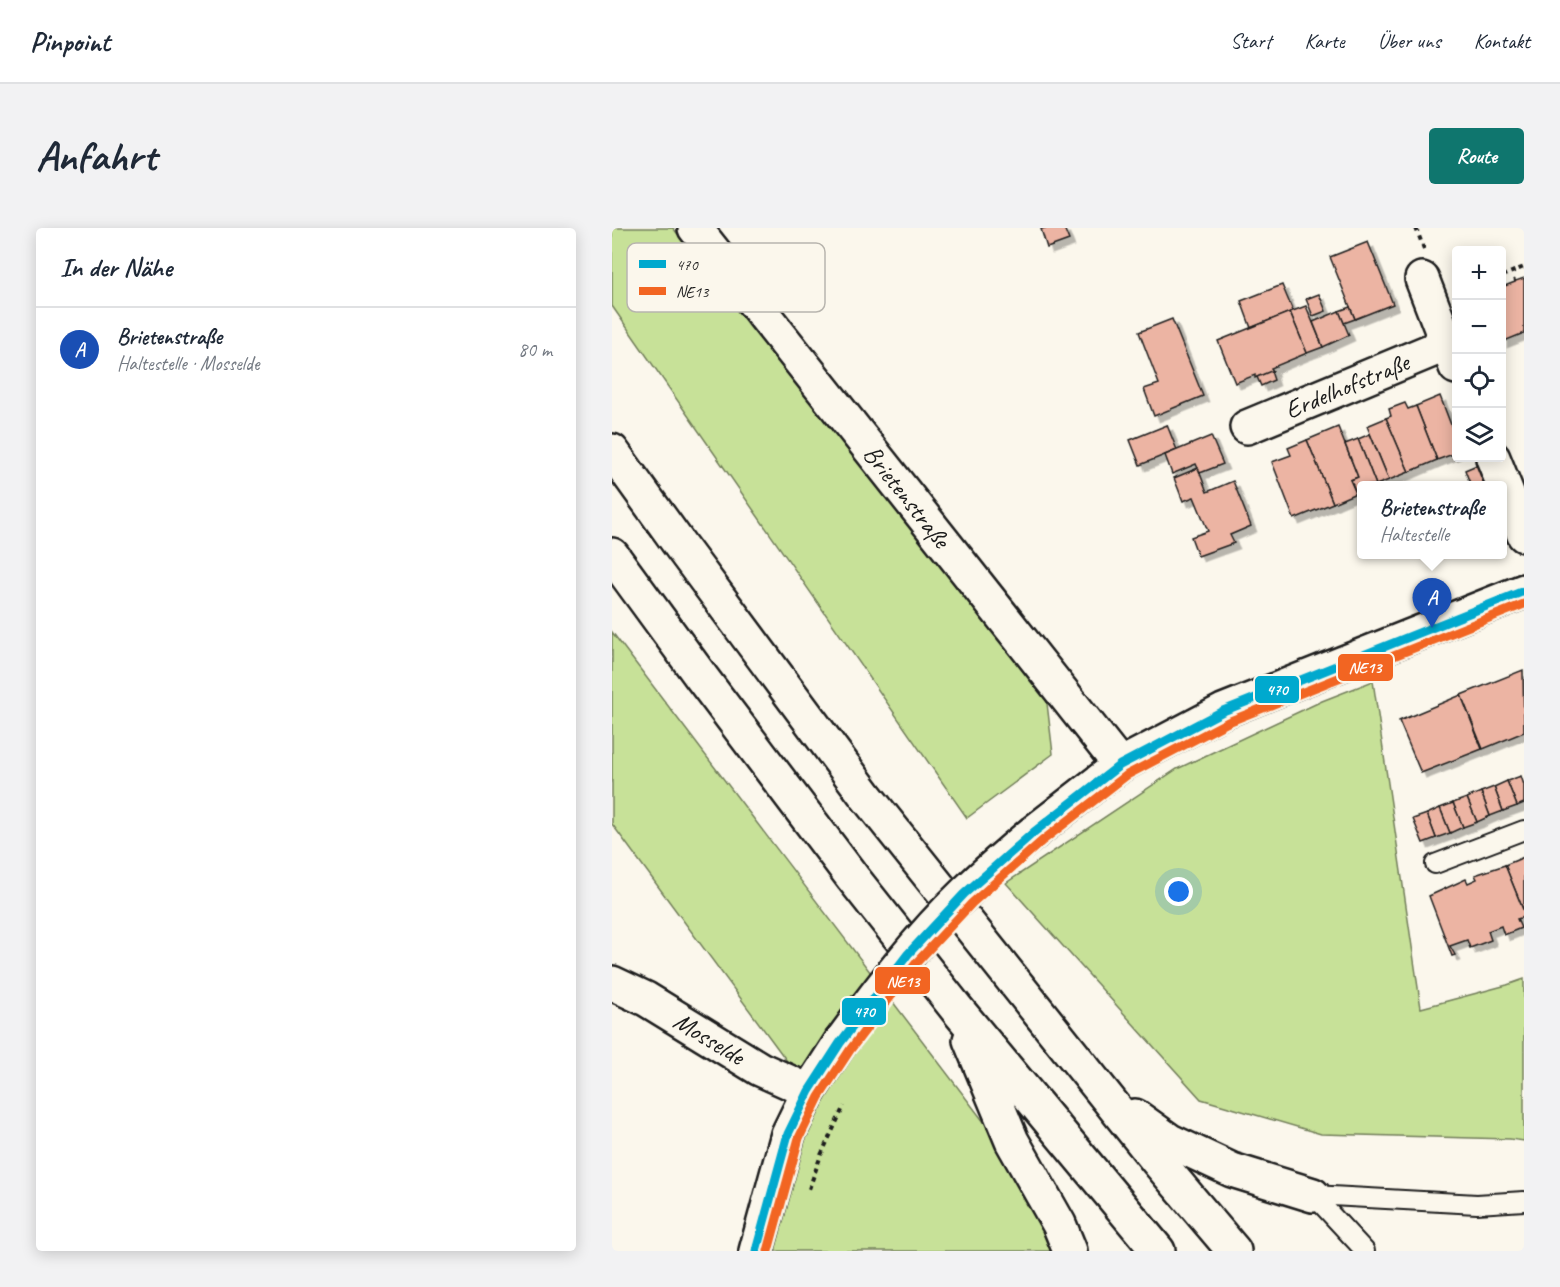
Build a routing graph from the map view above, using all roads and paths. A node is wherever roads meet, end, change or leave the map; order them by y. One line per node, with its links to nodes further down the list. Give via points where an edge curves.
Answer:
1 (695, 228): 2 (main road, Brietenstraße)
2 (707, 243)
3 (1524, 267): 4 (path)
4 (1506, 274)
5 (1422, 279): 7 (main road, Erdelhofstraße)
6 (761, 312): 16 (main road, Brietenstraße)
7 (1452, 356): 8 (main road, Erdelhofstraße)
8 (1247, 427)
9 (612, 451): 22 (main road, via 866,796)
10 (1495, 462): 11 (main road)
11 (1502, 481)
12 (1507, 493): 13 (main road)
13 (1524, 536)
14 (612, 555): 20 (main road, via 833,851)
15 (1524, 591): 16 (main road, via 1223,711)
16 (1120, 765): 21 (main road, bridge, via 1034,832 964,894 881,988)
17 (1524, 830): 18 (lane)
18 (1435, 864)
19 (612, 983): 21 (main road, Mosselde, via 646,999 759,1068)
20 (956, 1008): 28 (main road, via 1012,1141); 29 (main road)
21 (809, 1091): 27 (main road, via 788,1134)
22 (1106, 1096): 25 (main road, via 1170,1140 1232,1170); 30 (main road)
23 (844, 1106): 24 (path)
24 (808, 1192)
25 (1313, 1195): 26 (lane, via 1477,1204); 31 (lane)
26 (1524, 1201)
27 (756, 1251)
28 (1070, 1251)
29 (1158, 1251)
30 (1234, 1251)
31 (1365, 1251)

